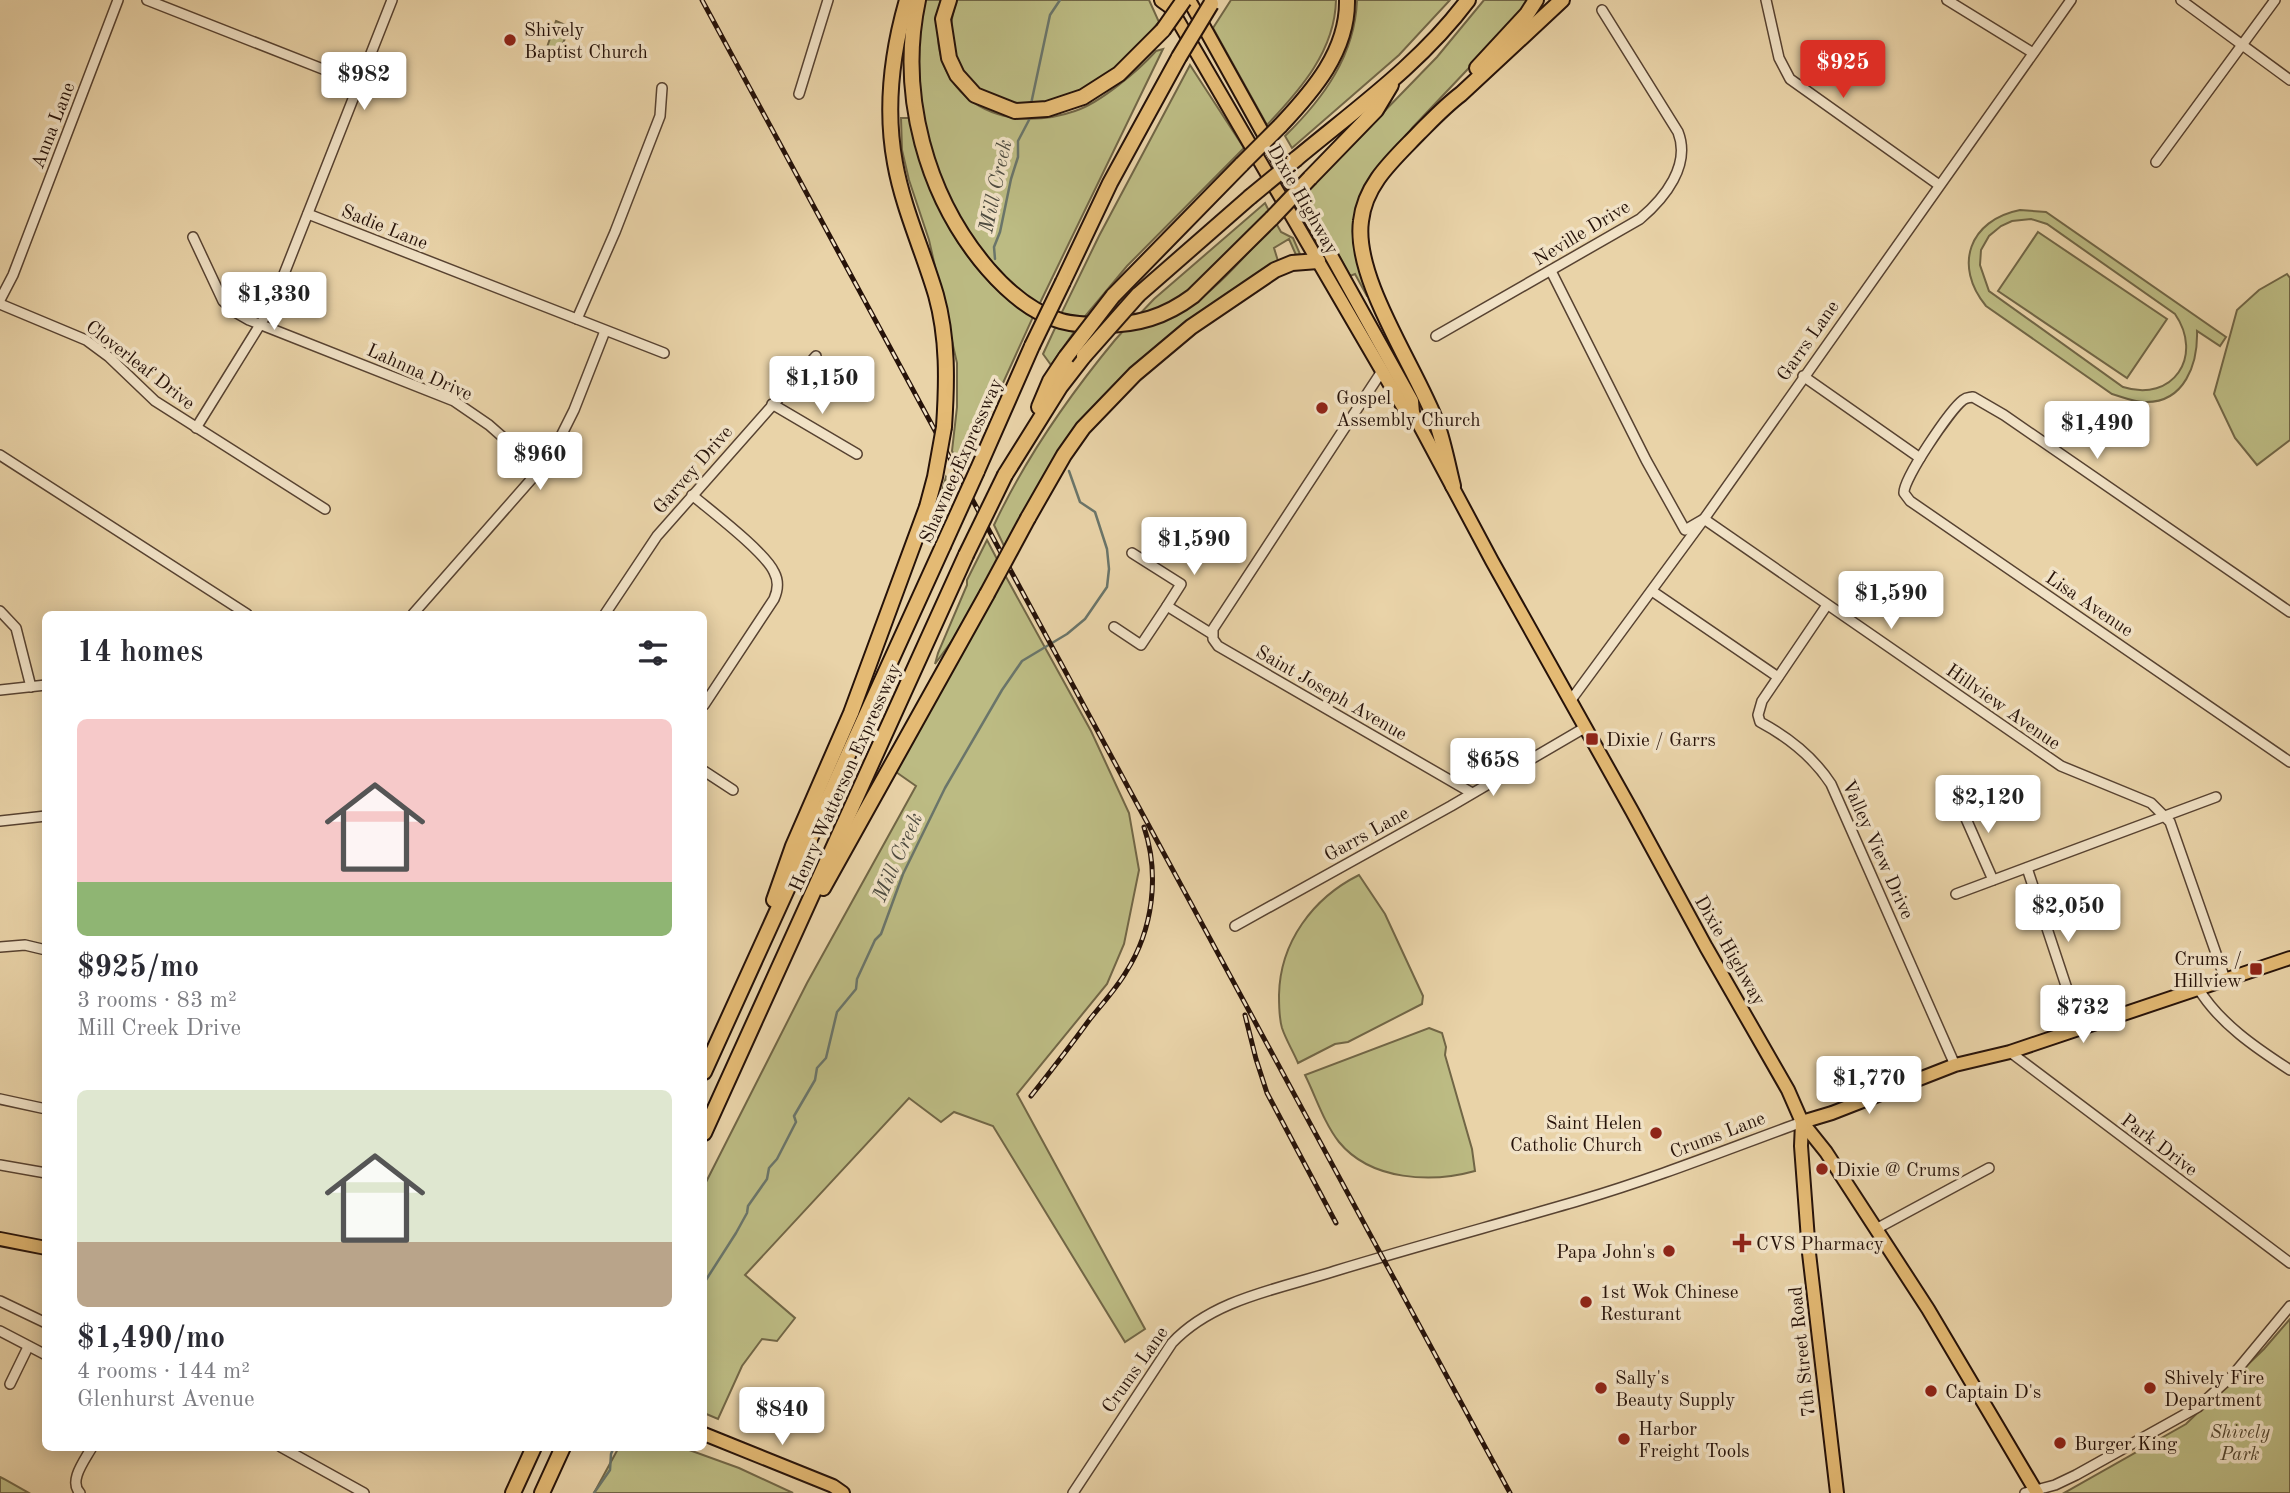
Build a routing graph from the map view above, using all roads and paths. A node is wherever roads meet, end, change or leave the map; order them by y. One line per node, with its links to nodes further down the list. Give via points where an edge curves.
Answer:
1 (118, 0): 35 (street, Anna Lane)
2 (147, 0): 26 (street, via 353,81)
3 (392, 0): 26 (street)
4 (828, 0): 27 (street)
5 (907, 0): 88 (highway, bridge, via 894,64 891,132 901,187 937,298 944,336 944,427 927,507 851,713 779,880)
6 (918, 0): 23 (highway, bridge, via 912,79 918,127 943,201 970,246 1002,284 1028,306 1079,325 1129,325 1193,296 1376,110)
7 (949, 0): 8 (highway, bridge, via 943,19 949,58 957,75 975,95 1015,111 1047,109 1083,97 1119,74)
8 (1186, 0): 45 (main road, Dixie Highway, via 1412,401)
9 (1347, 0): 47 (highway, bridge, via 1334,55 1316,85 1113,296 1050,381)
10 (1468, 0): 23 (highway)
11 (1536, 0): 28 (highway)
12 (1562, 0): 28 (highway)
13 (1766, 0): 30 (street, via 1779,58 1790,79)
14 (1947, 0): 22 (street)
15 (2071, 0): 22 (street, Garrs Lane)
16 (2181, 0): 21 (street)
17 (2275, 0): 21 (street)
18 (1166, 2): 33 (main road, Dixie Highway)
19 (1212, 2): 88 (highway, Shawnee Expressway, bridge, via 1110,183)
20 (1602, 10): 34 (street, Neville Drive, via 1675,125 1681,160 1661,197 1640,219)
21 (2243, 45): 24 (street); 29 (street)
22 (2033, 53): 30 (street, Garrs Lane)
23 (1395, 78): 47 (highway, bridge, via 1138,295 1084,356)
24 (2290, 80)
25 (662, 88): 36 (street, via 660,116)
26 (358, 89): 31 (street)
27 (799, 94)
28 (1447, 104): 52 (highway, via 1375,182 1364,204 1360,238 1375,291 1437,424)
29 (2156, 162)
30 (1939, 185): 43 (street, Garrs Lane)
31 (308, 214): 36 (street, Sadie Lane); 37 (street)
32 (193, 237): 37 (street, Lahnna Drive, via 223,301)
33 (1318, 261): 42 (main road, Dixie Highway); 86 (highway, bridge, via 1275,270 1191,327 1135,374 1083,428 1028,518 835,869)
34 (1551, 271): 39 (street, Neville Drive); 55 (street, via 1685,530)
35 (0, 302): 46 (street, Cloverleaf Drive, via 86,340 155,401)
36 (576, 320): 38 (street, Sadie Lane)
37 (261, 324): 46 (street); 51 (street, Lahnna Drive, via 454,401)
38 (605, 331): 40 (street, Sadie Lane); 51 (street, via 559,443)
39 (1436, 336)
40 (664, 353)
41 (816, 356): 44 (street, Garvey Drive)
42 (1382, 371): 45 (main road, Dixie Highway, via 1403,407); 66 (street)
43 (1803, 376): 50 (street); 55 (street, Garrs Lane)
44 (772, 404): 48 (street); 53 (street, Garvey Drive)
45 (1413, 413): 52 (main road, Dixie Highway)
46 (196, 428): 54 (street, Cloverleaf Drive)
47 (1025, 440): 86 (highway, Henry Watterson Expressway, bridge, via 966,555)
48 (857, 454)
49 (0, 455): 61 (street)
50 (1920, 458): 64 (street, via 1960,402 1973,397); 74 (street, Lisa Avenue, via 1903,488 1910,501)
51 (540, 470): 62 (street)
52 (1453, 486): 72 (main road, Dixie Highway)
53 (692, 495): 63 (street, Garvey Drive, via 657,536); 71 (street, via 762,556 778,586)
54 (325, 509)
55 (1704, 519): 57 (street, Garrs Lane); 58 (street, Hillview Avenue)
56 (1132, 554): 59 (street, via 1181,584)
57 (1652, 591): 67 (street); 72 (street, Garrs Lane)
58 (1827, 605): 67 (street, Valley View Drive); 81 (street, Hillview Avenue, via 2061,766 2151,803)
59 (1167, 606): 65 (street, via 1141,645); 66 (street, Saint Joseph Avenue)
60 (0, 611): 69 (street, via 16,628)
61 (242, 611)
62 (416, 611)
63 (607, 611)
64 (2290, 612)
65 (1114, 627)
66 (1212, 637): 77 (street, Saint Joseph Avenue, via 1218,646)
67 (1778, 677): 97 (street, Valley View Drive, via 1762,701 1760,722 1807,755 1831,785)
68 (42, 686): 69 (street)
69 (31, 687): 70 (street)
70 (0, 690)
71 (707, 700)
72 (1571, 700): 73 (main road, Dixie Highway)
73 (1586, 727): 77 (street, Garrs Lane); 101 (main road, Dixie Highway)
74 (2290, 762)
75 (707, 773): 76 (street)
76 (733, 790)
77 (1472, 793): 87 (street, Garrs Lane)
78 (1956, 796): 84 (street)
79 (2216, 797): 81 (street)
80 (42, 816): 82 (street)
81 (2164, 816): 83 (street); 92 (street, via 2170,822)
82 (0, 821)
83 (2027, 868): 84 (street); 94 (street)
84 (1993, 880): 85 (street)
85 (1956, 894)
86 (799, 924): 102 (highway, Henry Watterson Expressway)
87 (1235, 926)
88 (760, 945): 96 (highway)
89 (0, 947): 90 (street)
90 (42, 949)
91 (2290, 958): 92 (main road, Crums Lane)
92 (2225, 979): 93 (main road, Crums Lane)
93 (2198, 988): 94 (main road, Crums Lane); 98 (street, via 2227,1024)
94 (2080, 1028): 95 (main road, Crums Lane)
95 (2010, 1052): 97 (main road, Crums Lane); 109 (street, Park Drive)
96 (707, 1065)
97 (1955, 1065): 101 (main road, Crums Lane)
98 (2290, 1070)
99 (0, 1099): 100 (street)
100 (42, 1108)
101 (1802, 1122): 106 (main road, Dixie Highway); 128 (street, Crums Lane, via 1653,1178 1373,1259 1209,1313 1172,1343); 129 (main road, 7th Street Road, via 1810,1253)
102 (707, 1126)
103 (0, 1165): 105 (street)
104 (1989, 1168): 106 (street)
105 (42, 1172)
106 (1876, 1229): 122 (main road, Dixie Highway, via 1990,1411)
107 (0, 1239): 108 (main road)
108 (42, 1247)
109 (2290, 1263)
110 (0, 1300): 112 (street)
111 (2290, 1306): 122 (street, via 2232,1376 2198,1408 2076,1475)
112 (42, 1322)
113 (0, 1331): 114 (street)
114 (29, 1347): 115 (street); 116 (street)
115 (42, 1353)
116 (10, 1384)
117 (707, 1435): 127 (main road)
118 (90, 1451): 123 (street, via 74,1483)
119 (288, 1451): 124 (street)
120 (532, 1451): 125 (highway)
121 (561, 1451): 126 (highway)
122 (2032, 1492)
123 (80, 1493)
124 (364, 1493)
125 (513, 1493)
126 (542, 1493)
127 (843, 1493)
128 (1073, 1493)
129 (1837, 1493)

